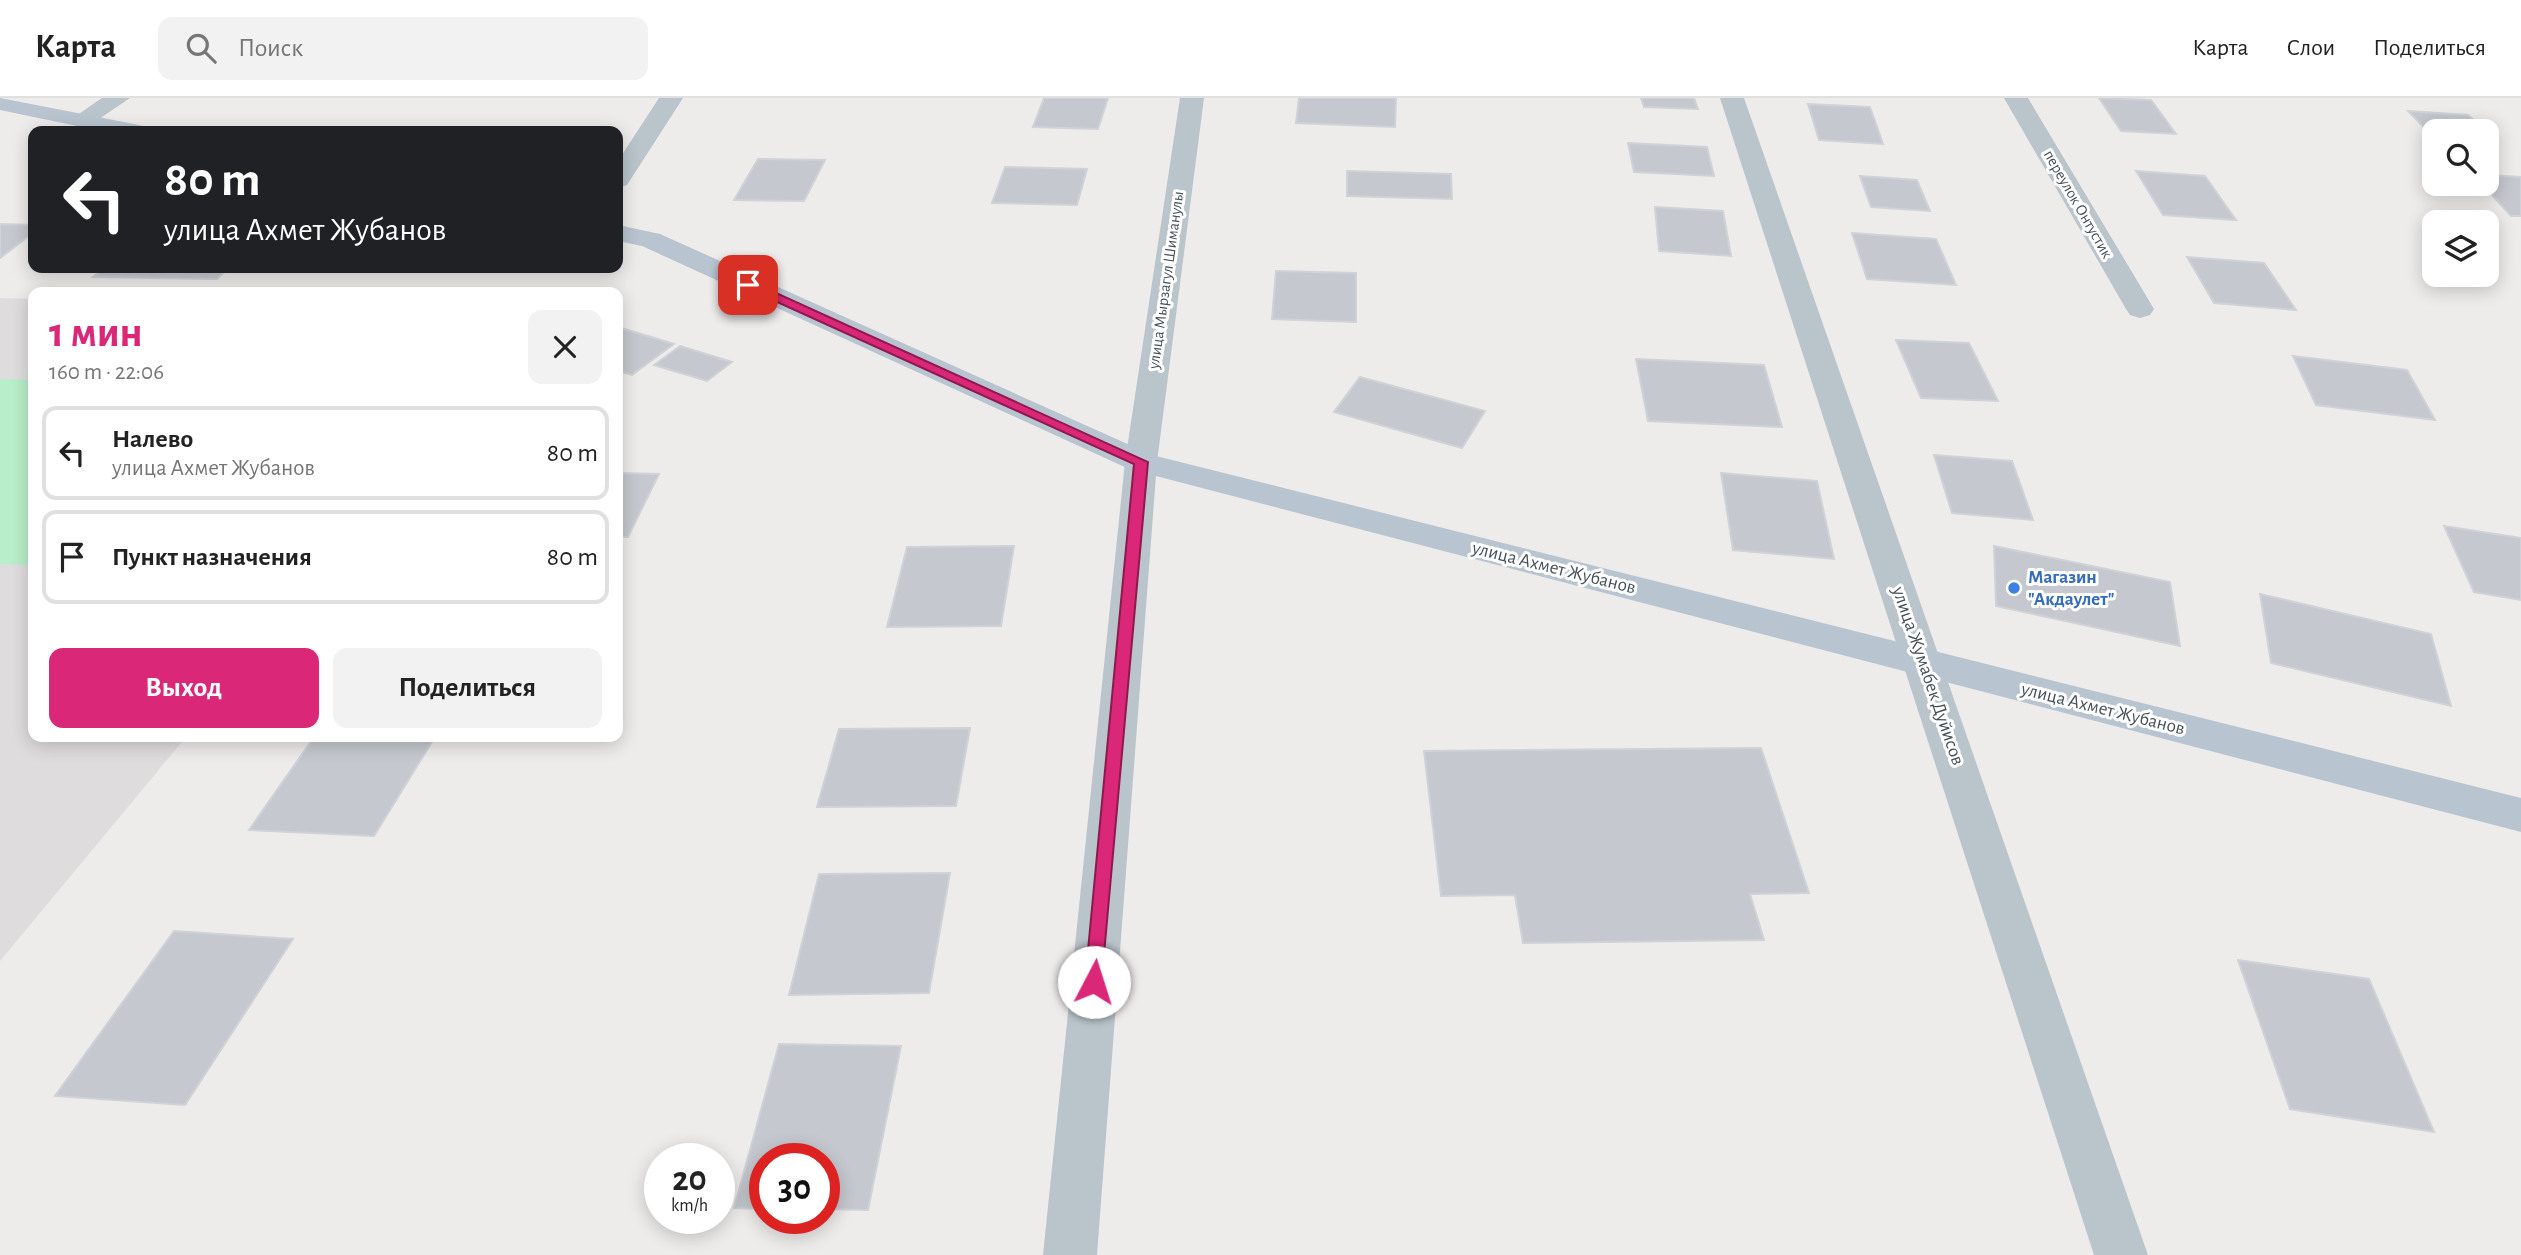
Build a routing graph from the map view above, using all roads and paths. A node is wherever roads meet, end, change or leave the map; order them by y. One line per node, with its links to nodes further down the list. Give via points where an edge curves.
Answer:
1 (118, 98): 7 (street)
2 (671, 98): 9 (street)
3 (1192, 98): 12 (street, улица Мырзагул Шиманулы)
4 (1732, 98): 13 (street, улица Жумабек Дуйисов)
5 (2016, 98): 11 (street, переулок Онтустик)
6 (0, 103): 7 (main road)
7 (82, 120): 8 (main road)
8 (110, 126)
9 (623, 172)
10 (623, 234): 12 (main road, улица Ахмет Жубанов, via 649,240)
11 (2140, 309)
12 (1141, 462): 13 (main road, улица Ахмет Жубанов); 15 (street, улица Мырзагул Шиманулы)
13 (1923, 663): 14 (main road, улица Ахмет Жубанов); 16 (street, улица Жумабек Дуйисов)
14 (2521, 815)
15 (1070, 1255)
16 (2121, 1255)

